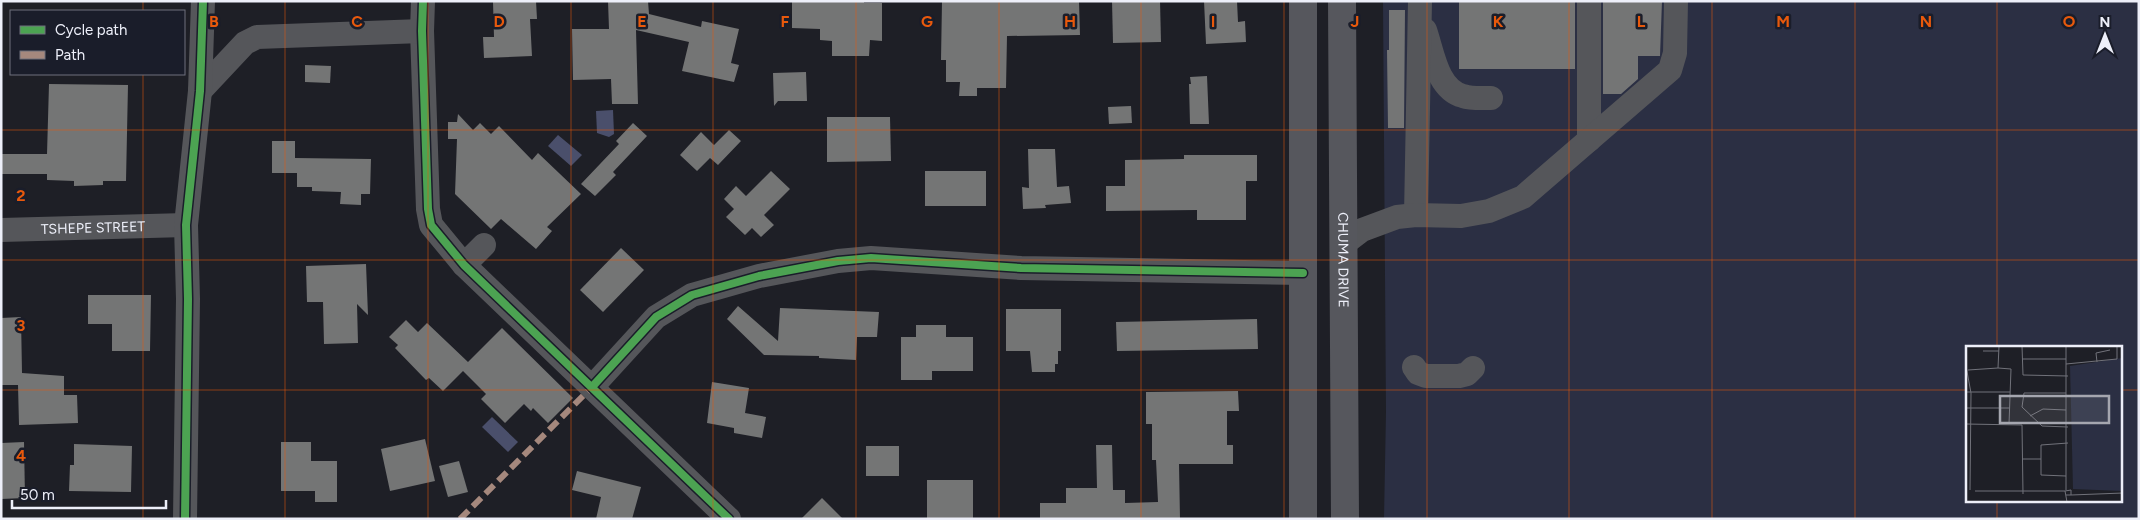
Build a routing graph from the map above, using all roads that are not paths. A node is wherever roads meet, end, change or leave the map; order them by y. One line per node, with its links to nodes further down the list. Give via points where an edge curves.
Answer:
1 (203, 1): 9 (street)
2 (423, 1): 8 (street)
3 (1303, 1): 18 (main road)
4 (1342, 1): 15 (main road, CHUMA DRIVE)
5 (1590, 1): 11 (street)
6 (1676, 1): 11 (street, via 1675,53 1670,70)
7 (1420, 9): 10 (street, via 1447,87 1465,97); 12 (street)
8 (422, 31): 9 (street, via 257,37 245,43); 17 (street, via 429,217 440,237)
9 (200, 91): 13 (street)
10 (1491, 98)
11 (1589, 140): 12 (street, via 1523,197 1489,211 1461,216)
12 (1416, 215): 15 (street, via 1379,222)
13 (186, 225): 14 (street, TSHEPE STREET); 22 (street)
14 (1, 230)
15 (1345, 243): 25 (main road, CHUMA DRIVE)
16 (484, 245): 17 (street)
17 (464, 265): 21 (street)
18 (1303, 273): 21 (street, via 1021,268 871,258 838,261 758,276 692,295 656,317); 24 (main road)
19 (1414, 367): 20 (street, via 1426,376 1459,376)
20 (1472, 368)
21 (592, 387): 23 (street)
22 (186, 519)
23 (729, 519)
24 (1303, 519)
25 (1345, 519)

